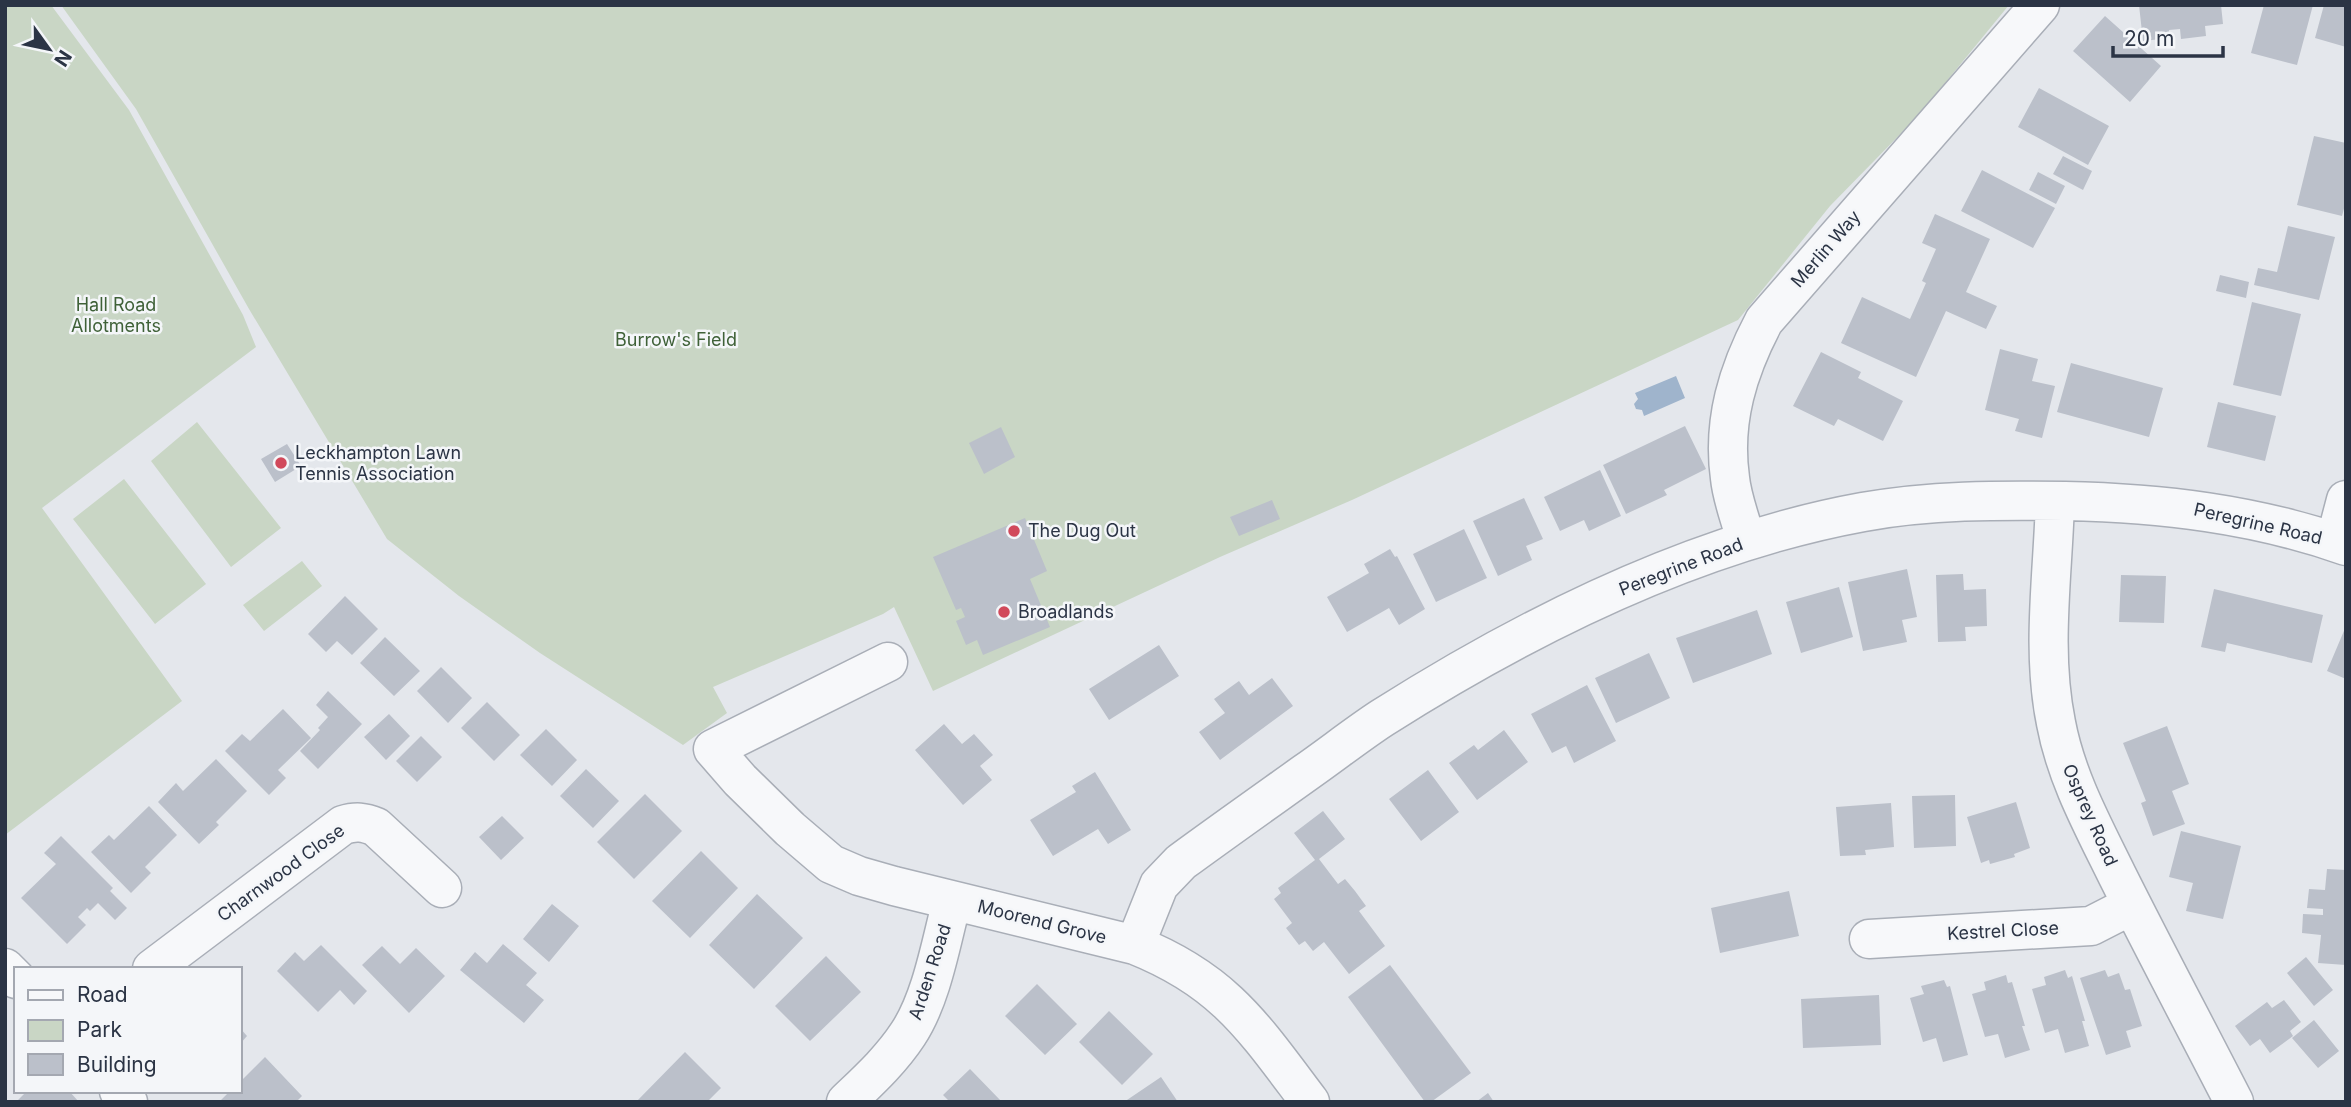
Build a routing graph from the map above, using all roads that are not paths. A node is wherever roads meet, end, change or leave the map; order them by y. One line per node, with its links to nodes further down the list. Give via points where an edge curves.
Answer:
1 (2040, 5): 4 (street, Merlin Way, via 1764,321 1739,373 1727,443 1730,479)
2 (2346, 500): 5 (street)
3 (2055, 501): 4 (street, Peregrine Road, via 1961,501 1863,512); 5 (street, Peregrine Road, via 2194,509); 9 (street, Osprey Road, via 2048,639 2056,724 2084,809)
4 (1746, 541): 11 (street, Peregrine Road, via 1583,606 1502,647 1378,720 1181,862 1159,885)
5 (2340, 544)
6 (888, 662): 8 (street, Moorend Grove, via 713,749 790,829 831,864)
7 (442, 888): 12 (street, Charnwood Close, via 376,827 366,822 342,825)
8 (952, 901): 11 (street, Moorend Grove); 13 (street, Arden Road, via 922,1009 885,1064)
9 (2132, 905): 10 (street, Kestrel Close, via 2091,926); 15 (street, Osprey Road)
10 (1869, 939)
11 (1135, 945): 14 (street, Moorend Grove, via 1166,957 1218,991 1256,1031)
12 (155, 967)
13 (846, 1102)
14 (1310, 1102)
15 (2234, 1102)

